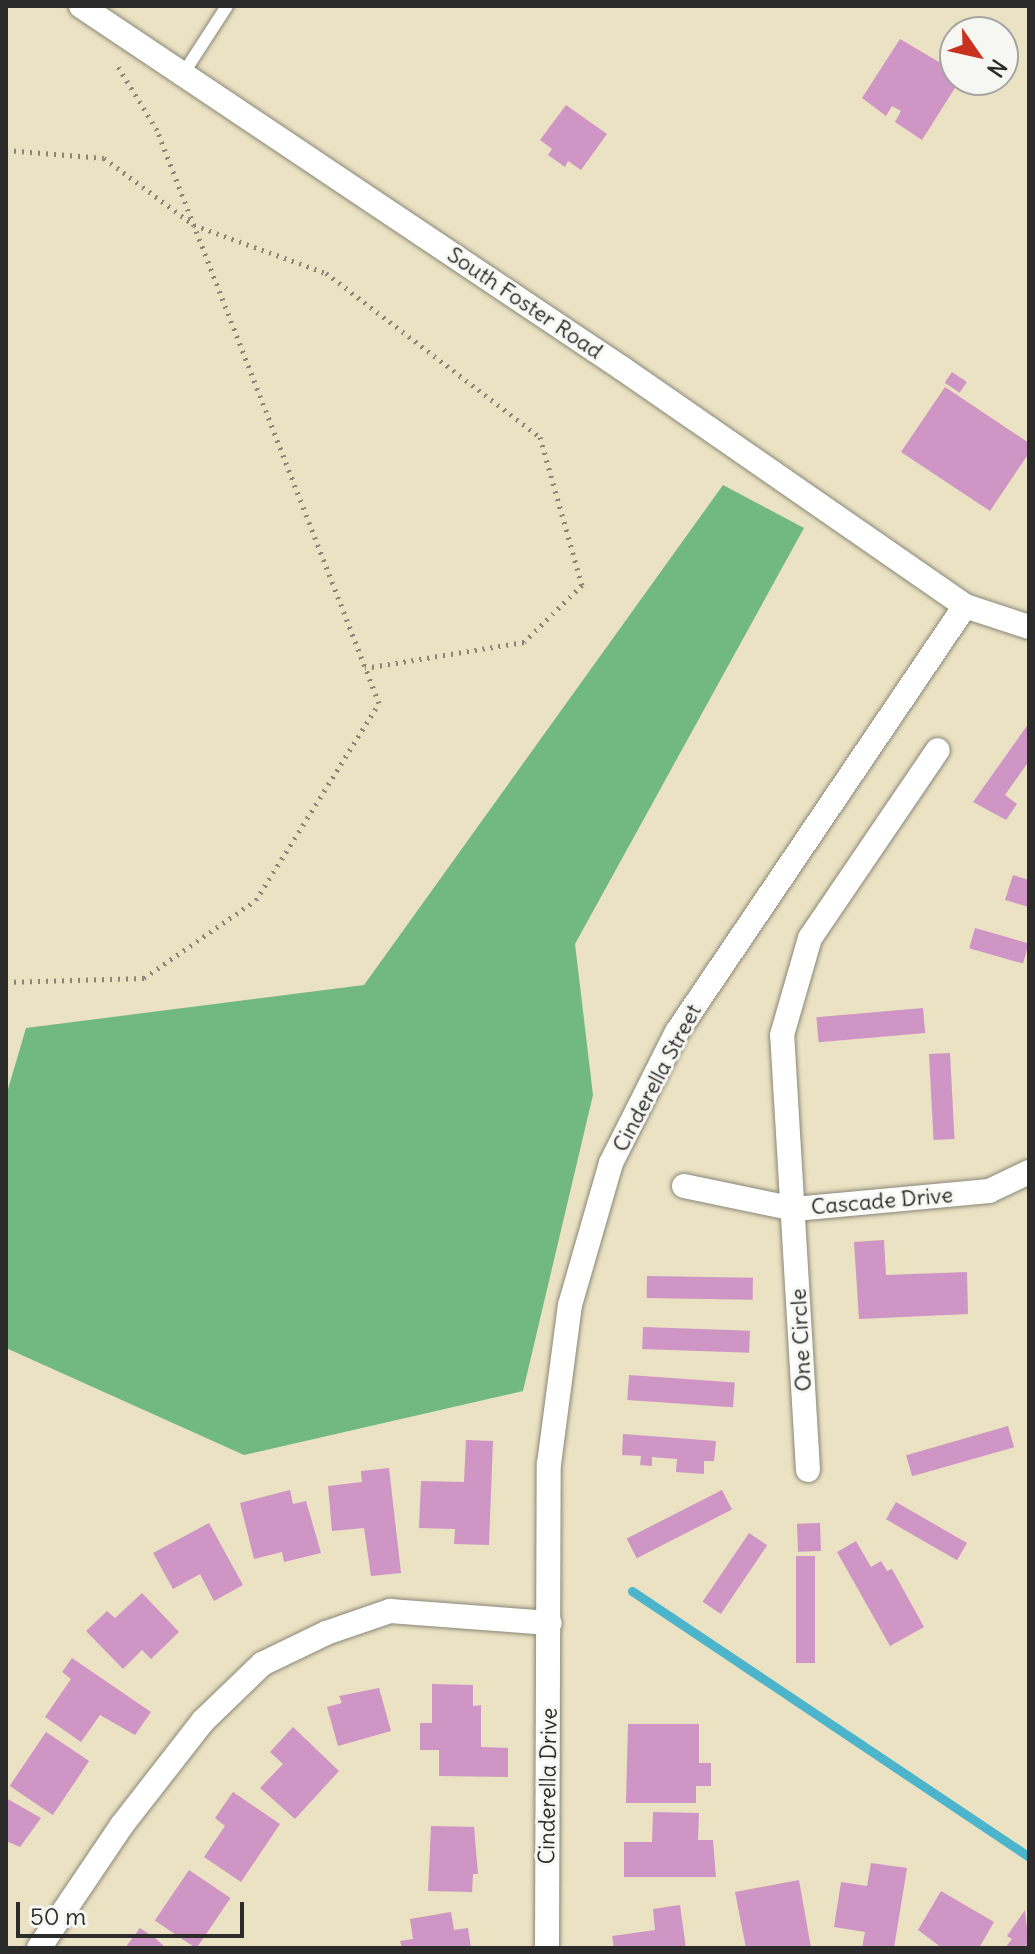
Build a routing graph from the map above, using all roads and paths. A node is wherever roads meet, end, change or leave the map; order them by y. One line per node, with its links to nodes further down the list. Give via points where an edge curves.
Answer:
1 (81, 6): 4 (street, South Foster Road)
2 (227, 6): 4 (lane)
3 (111, 56): 6 (path, via 157,130)
4 (183, 74): 7 (street, South Foster Road)
5 (6, 150): 6 (path, via 104,158)
6 (194, 225): 9 (path); 9 (path, via 326,273 540,437 582,585 524,642)
7 (965, 606): 8 (street, South Foster Road); 16 (street, Cinderella Street, via 677,1032 611,1163 568,1320 549,1464)
8 (1029, 627)
9 (365, 668): 11 (path, via 379,703 256,900 144,978)
10 (938, 750): 14 (street, One Circle, via 810,938 794,987 782,1035)
11 (6, 982)
12 (1029, 1172): 14 (street, Cascade Drive, via 989,1191)
13 (684, 1186): 14 (street, Cascade Drive)
14 (795, 1209): 15 (street, One Circle)
15 (808, 1470)
16 (550, 1623): 17 (street, via 390,1611 326,1633 262,1664 203,1721 122,1825); 18 (street, Cinderella Drive)
17 (39, 1948)
18 (547, 1948)

